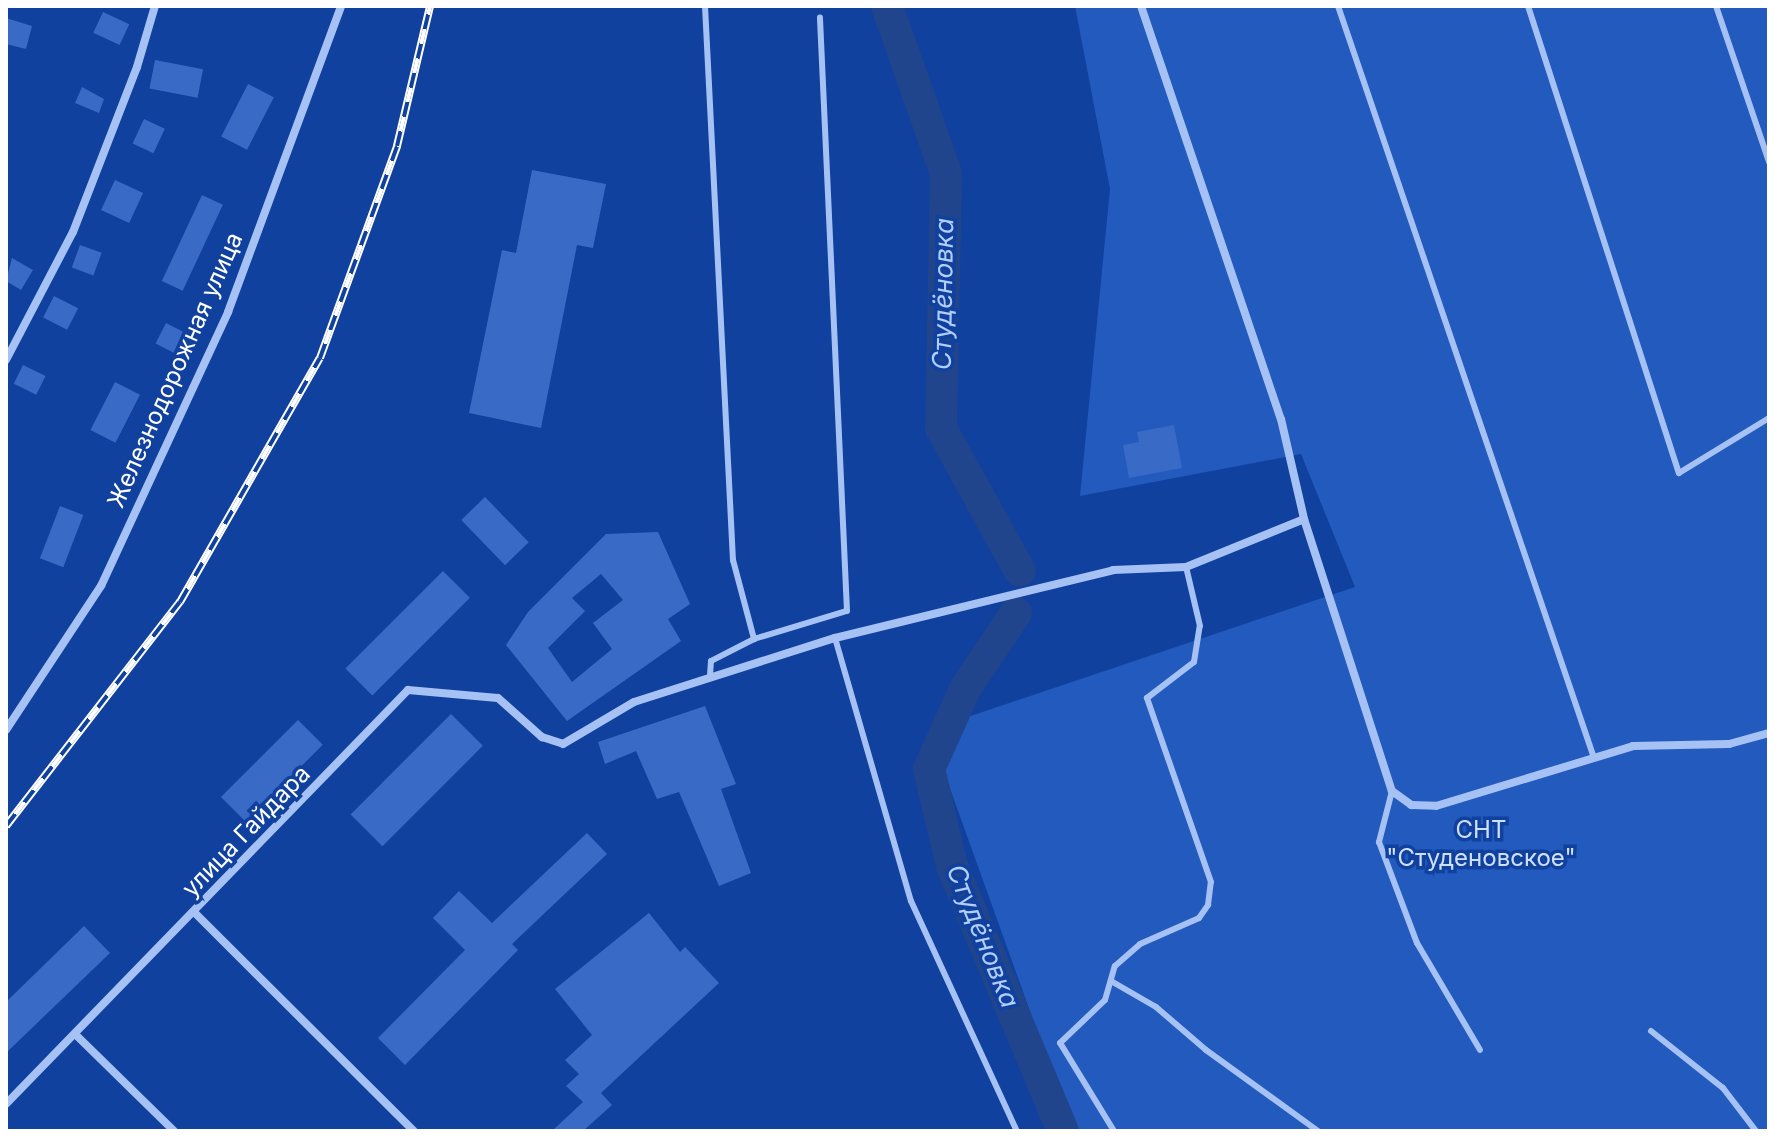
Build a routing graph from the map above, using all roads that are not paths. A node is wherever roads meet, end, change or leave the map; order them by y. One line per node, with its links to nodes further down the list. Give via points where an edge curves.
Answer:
1 (155, 6): 10 (street, via 73,232)
2 (341, 6): 17 (street, Железнодорожная улица, via 228,312 101,586)
3 (705, 6): 15 (lane, via 733,560)
4 (1141, 6): 12 (street, via 1281,419)
5 (1338, 6): 19 (lane)
6 (1528, 6): 11 (lane, via 1679,473)
7 (1716, 6): 9 (lane)
8 (820, 18): 15 (lane, via 847,611)
9 (1769, 162)
10 (6, 360)
11 (1769, 418)
12 (1304, 519): 13 (street); 20 (street)
13 (1186, 567): 14 (street, via 1113,570); 22 (lane, via 1200,626 1194,662 1147,698 1211,882 1208,905 1199,918 1140,944 1115,966)
14 (835, 638): 16 (street); 29 (lane, via 911,901)
15 (754, 639): 16 (lane, via 711,661)
16 (710, 677): 21 (street, улица Гайдара, via 634,702 563,744 542,737 498,698 408,690)
17 (6, 730)
18 (1769, 733): 19 (street, via 1729,744 1633,746)
19 (1593, 755): 20 (street, via 1436,806 1411,805)
20 (1392, 791): 25 (lane, via 1379,842 1417,943)
21 (195, 913): 24 (street, улица Гайдара); 28 (street)
22 (1111, 981): 30 (lane, via 1105,1000 1060,1043); 31 (lane, via 1156,1007)
23 (1651, 1031): 32 (lane, via 1723,1088)
24 (75, 1034): 26 (street, улица Гайдара); 27 (street)
25 (1480, 1050)
26 (6, 1104)
27 (174, 1131)
28 (414, 1131)
29 (1017, 1131)
30 (1114, 1131)
31 (1318, 1131)
32 (1756, 1131)

